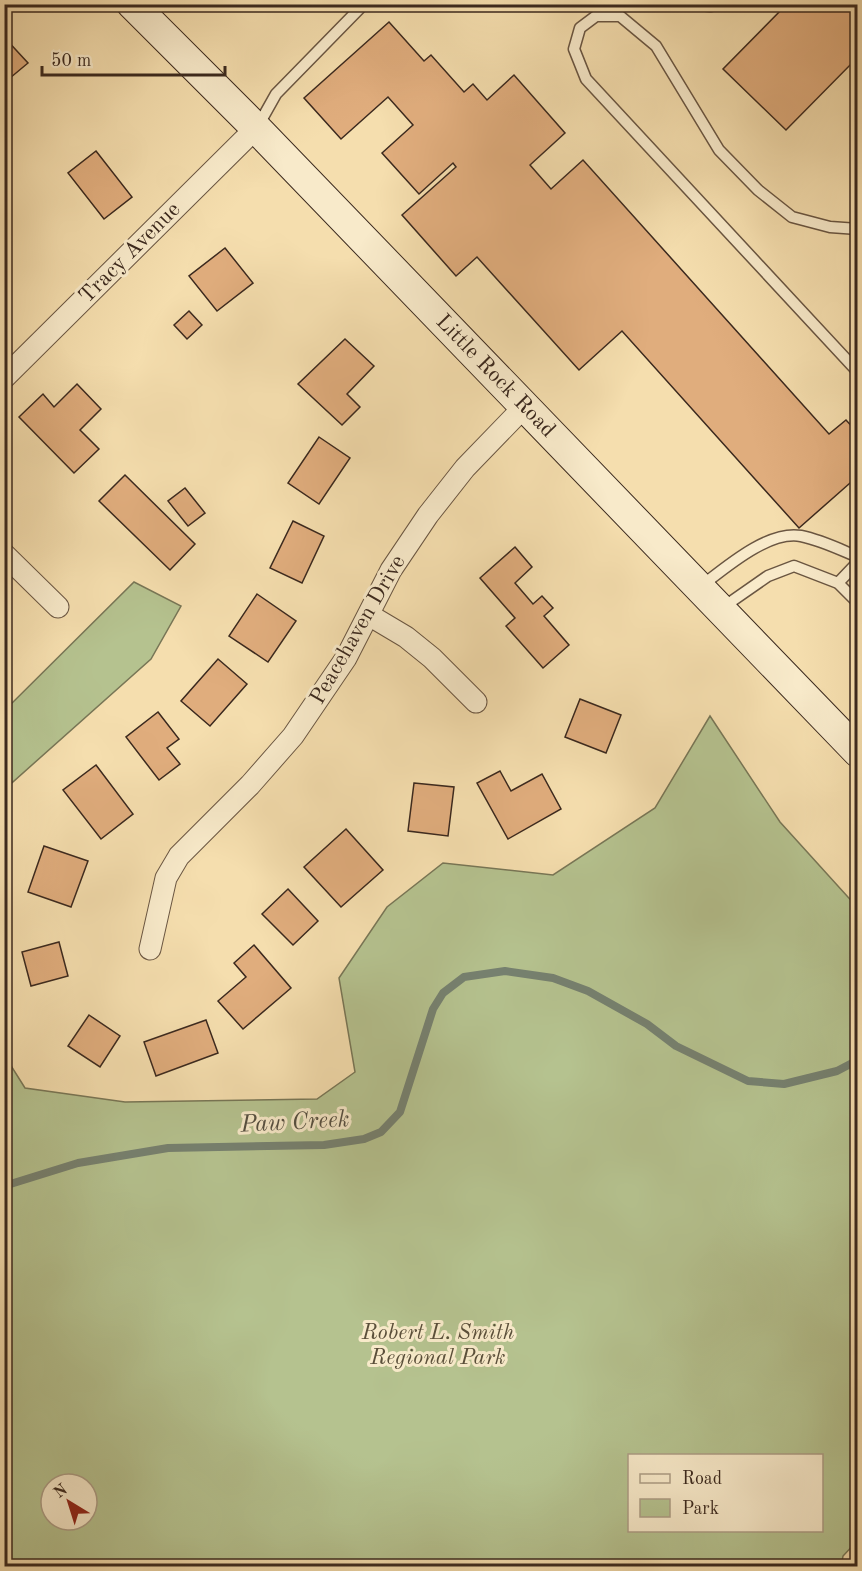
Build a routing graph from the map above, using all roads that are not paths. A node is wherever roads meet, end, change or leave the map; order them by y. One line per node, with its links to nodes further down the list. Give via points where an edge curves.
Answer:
1 (132, 4): 5 (main road, Little Rock Road)
2 (364, 4): 5 (lane, via 276,94)
3 (690, 4): 4 (lane)
4 (720, 4)
5 (256, 128): 8 (street, Tracy Avenue); 9 (main road, Little Rock Road)
6 (858, 229): 7 (lane, via 792,217 758,190 718,150 656,46 620,16 596,16 580,28 574,50 586,80)
7 (858, 372)
8 (4, 378)
9 (524, 408): 14 (main road, Little Rock Road); 18 (street, Peacehaven Drive, via 465,468 428,515 391,570)
10 (4, 554): 16 (street)
11 (858, 557): 14 (lane, via 798,535 768,540)
12 (858, 562): 13 (lane)
13 (838, 583): 15 (lane); 17 (lane, via 794,566 768,576)
14 (699, 587): 17 (main road, Little Rock Road)
15 (858, 603)
16 (58, 607)
17 (720, 610): 20 (main road, Little Rock Road)
18 (369, 615): 19 (street, via 432,658); 21 (street, Peacehaven Drive, via 324,693 293,736 179,856 166,879)
19 (476, 702)
20 (858, 752)
21 (150, 949)

